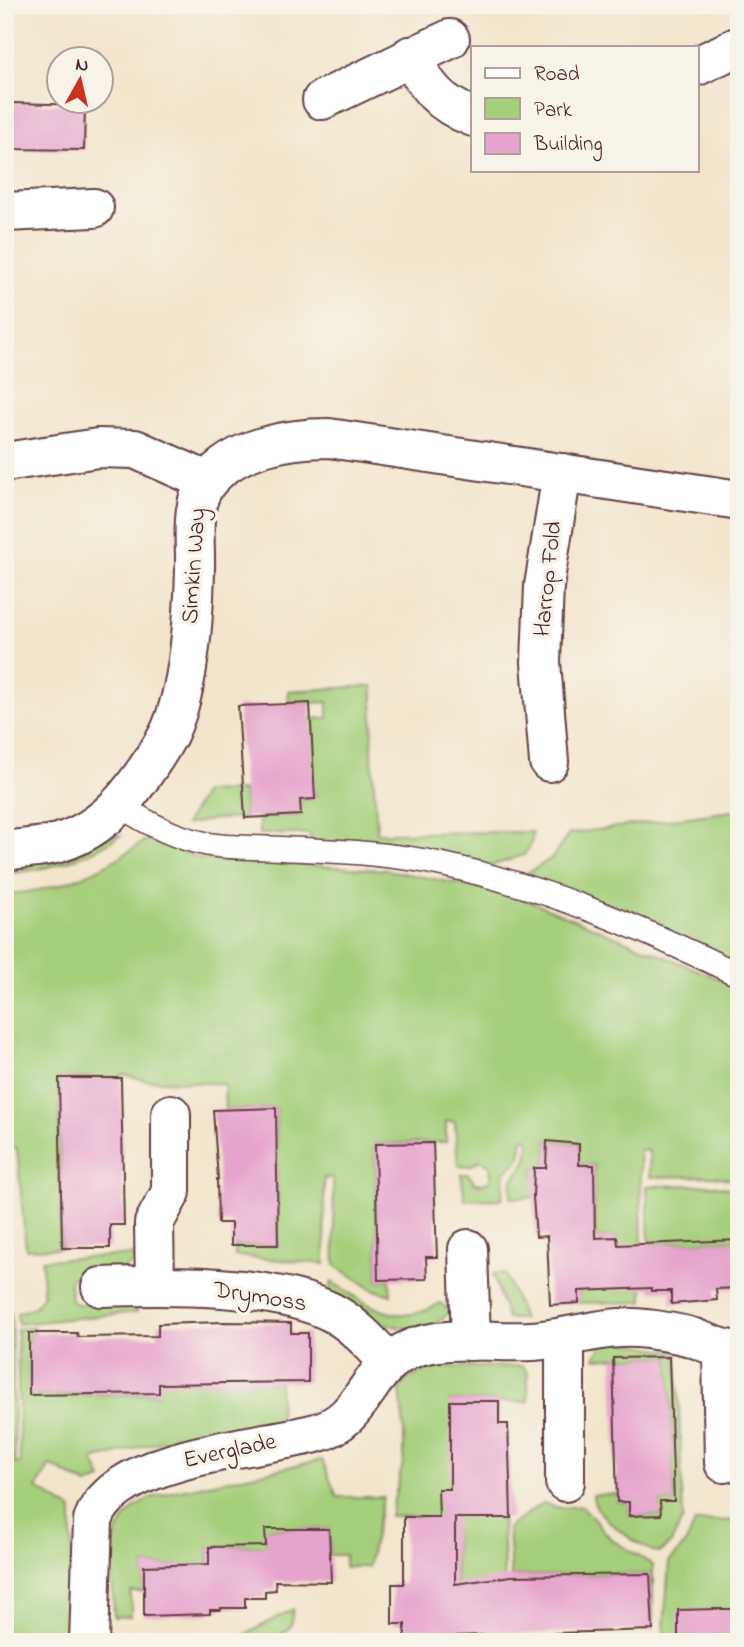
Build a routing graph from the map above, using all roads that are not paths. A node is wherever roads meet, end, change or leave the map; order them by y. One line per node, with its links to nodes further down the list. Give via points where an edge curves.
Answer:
1 (450, 38): 3 (street)
2 (739, 46): 4 (street)
3 (410, 56): 5 (street); 6 (street, via 428,89)
4 (698, 66)
5 (322, 100)
6 (471, 116)
7 (94, 208): 8 (street)
8 (5, 212)
9 (16, 451): 11 (street, via 135,449)
10 (562, 473): 11 (street, Simkin Way, via 329,438 300,438 261,447 229,462); 12 (street, Simkin Way); 13 (street, Harrop Fold, via 544,586 554,685)
11 (207, 481): 14 (street, Simkin Way, via 195,519 191,628 181,692 169,733)
12 (739, 500)
13 (549, 762)
14 (120, 805): 15 (street, Simkin Way, via 92,828 58,843); 16 (lane, via 149,825 207,844 363,853 496,877 606,916)
15 (5, 851)
16 (739, 975)
17 (172, 1114): 19 (street, via 171,1192 154,1223)
18 (468, 1249): 22 (street)
19 (155, 1286): 20 (street, Drymoss); 24 (street, Drymoss, via 244,1290 307,1303 351,1325)
20 (101, 1287)
21 (565, 1337): 22 (street, Everglade); 23 (street, Everglade, via 605,1328 637,1328); 26 (street)
22 (471, 1341): 24 (street, Everglade, via 420,1345)
23 (730, 1351): 25 (street, Everglade)
24 (388, 1361): 27 (street, Everglade, via 336,1426 157,1468 104,1500 93,1521)
25 (724, 1463)
26 (565, 1482)
27 (89, 1642)

